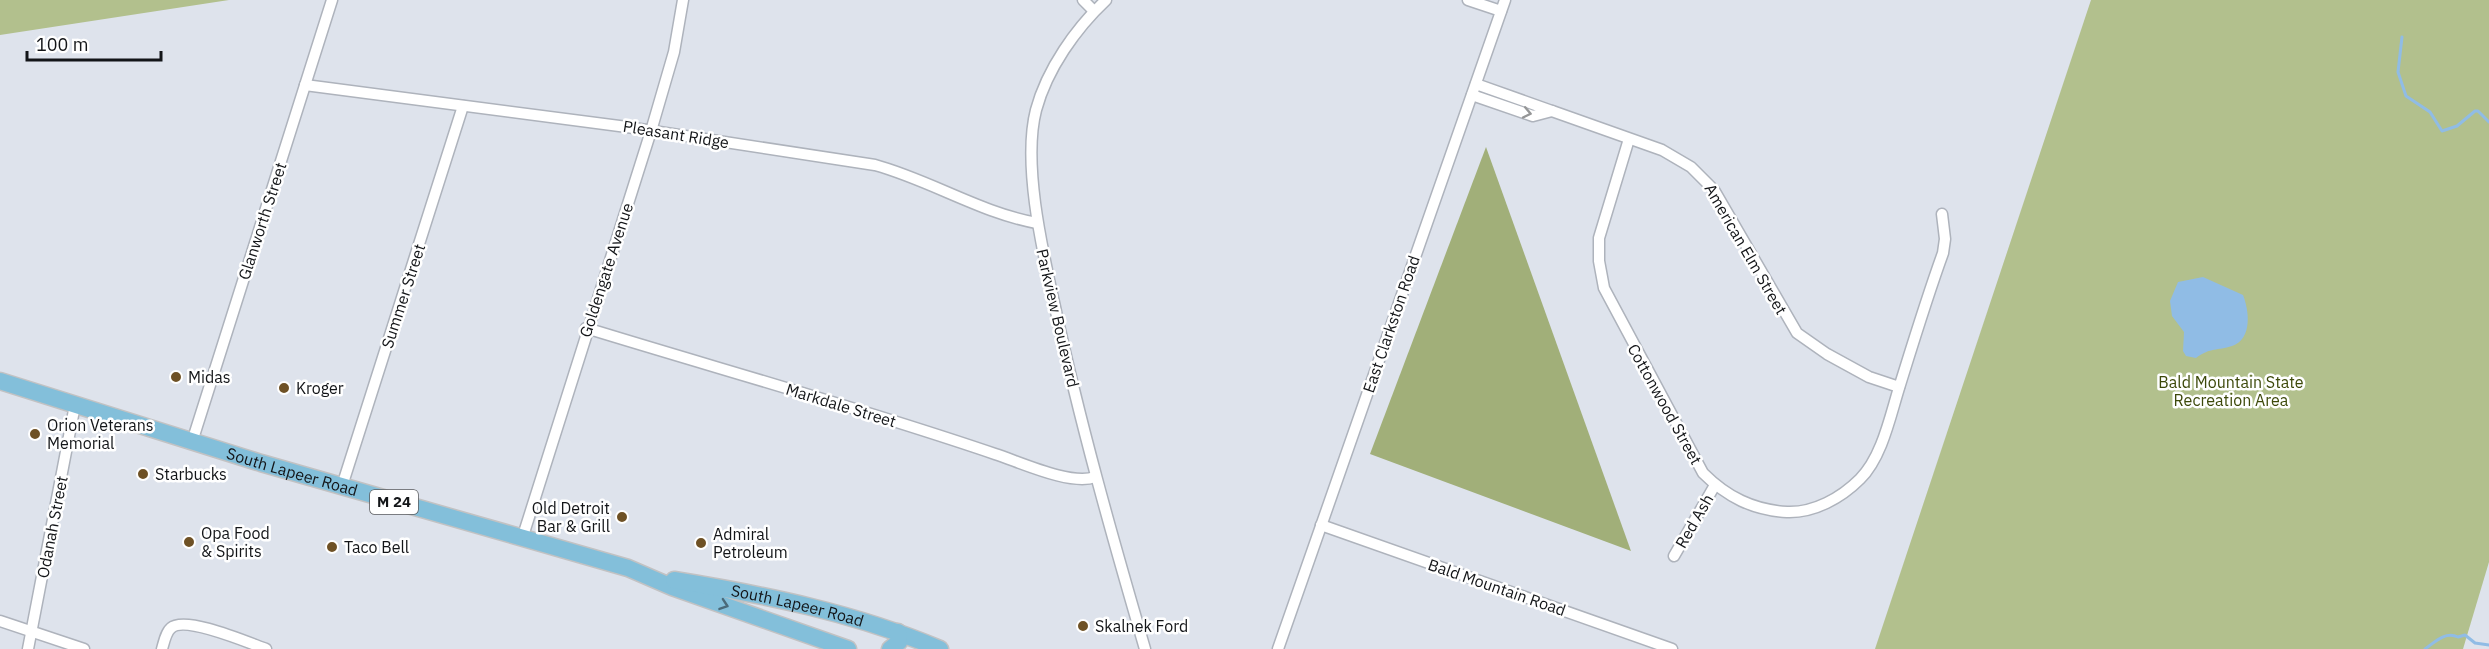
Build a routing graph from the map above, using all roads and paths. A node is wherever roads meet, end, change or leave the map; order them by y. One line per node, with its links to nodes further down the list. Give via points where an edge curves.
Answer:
1 (332, 0): 8 (street, Glanworth Street)
2 (683, 0): 11 (street, Goldengate Avenue, via 674,52)
3 (1083, 0): 7 (street)
4 (1106, 0): 7 (street, Parkview Boulevard)
5 (1468, 0): 6 (street)
6 (1503, 5): 9 (street, East Clarkston Road)
7 (1094, 11): 14 (street, Parkview Boulevard, via 1054,69 1035,112)
8 (305, 85): 10 (street, Pleasant Ridge); 19 (street, Glanworth Street)
9 (1474, 90): 12 (street, American Elm Street, via 1533,116 1552,111); 23 (street, East Clarkston Road)
10 (463, 106): 11 (street, Pleasant Ridge); 22 (street, Summer Street)
11 (651, 130): 14 (street, Pleasant Ridge, via 875,165 1010,217); 15 (street, Goldengate Avenue)
12 (1629, 139): 17 (street, American Elm Street, via 1662,150 1691,166 1706,180 1797,333 1827,354); 21 (street, Cottonwood Street, via 1599,238 1604,288 1682,437 1703,473)
13 (1942, 214): 17 (street, Cottonwood Street, via 1943,253)
14 (1037, 223): 20 (street, Parkview Boulevard)
15 (586, 328): 20 (street, Markdale Street, via 908,424 1046,471 1074,479); 24 (street, Goldengate Avenue)
16 (0, 381): 18 (main road, M 24)
17 (1899, 387): 21 (street, Cottonwood Street, via 1882,439 1861,478 1821,507 1795,512 1767,511 1746,504)
18 (75, 405): 19 (main road, South Lapeer Road / M 24); 28 (street, Odanah Street)
19 (192, 442): 22 (main road, South Lapeer Road / M 24)
20 (1095, 477): 37 (street, Parkview Boulevard)
21 (1715, 485): 25 (street, Red Ash)
22 (342, 486): 24 (main road, South Lapeer Road / M 24)
23 (1321, 525): 38 (street, East Clarkston Road); 39 (street, Bald Mountain Road)
24 (522, 539): 26 (main road, South Lapeer Road / M 24)
25 (1674, 556)
26 (650, 576): 29 (main road, South Lapeer Road / M 24, via 797,603); 34 (main road, South Lapeer Road / M 24, one-way to 34)
27 (0, 621): 28 (street)
28 (32, 630): 30 (street, Odanah Street); 31 (street)
29 (898, 632): 35 (main road, via 899,642); 36 (main road, South Lapeer Road / M 24)
30 (28, 649)
31 (84, 649)
32 (162, 649): 33 (street, via 171,628 178,624)
33 (266, 649)
34 (848, 649)
35 (890, 649)
36 (940, 649)
37 (1146, 649)
38 (1278, 649)
39 (1672, 649)

